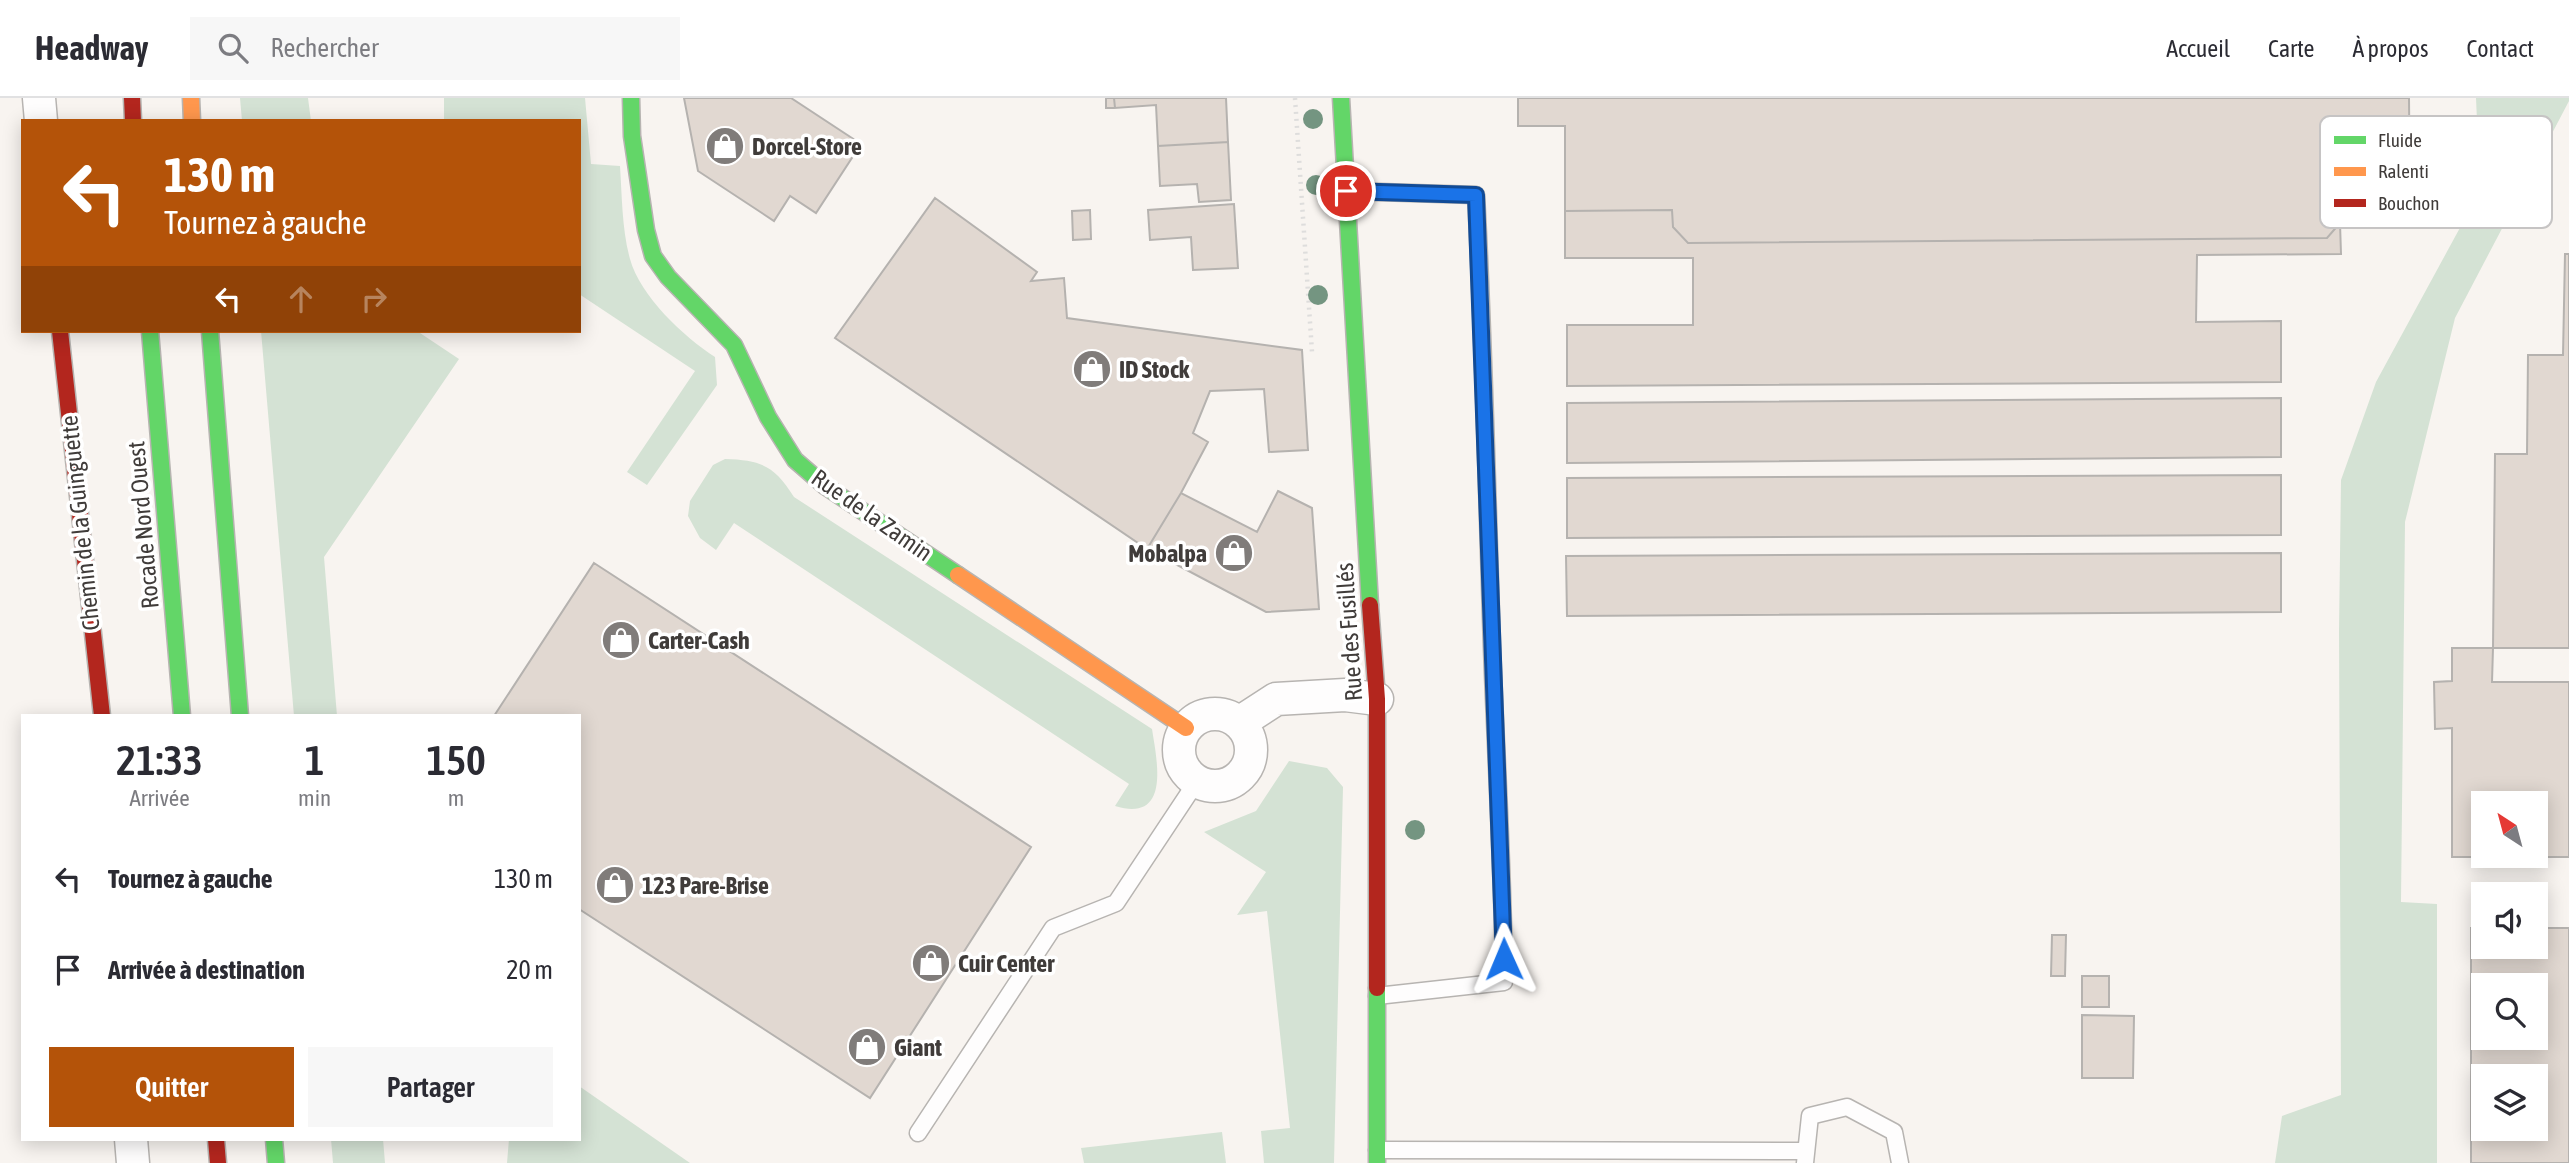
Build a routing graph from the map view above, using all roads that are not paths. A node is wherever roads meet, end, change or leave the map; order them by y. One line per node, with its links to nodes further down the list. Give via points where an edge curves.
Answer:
1 (39, 98): 6 (street)
2 (132, 98): 7 (main road)
3 (191, 98): 8 (main road)
4 (631, 98): 18 (main road, Rue de la Zamin, via 632,136 653,256 667,277 734,345 768,417 795,460 825,486)
5 (1341, 98): 9 (main road, Rue des Fusillés)
6 (41, 119)
7 (133, 119)
8 (192, 119)
9 (1346, 191): 13 (main road, Rue des Fusillés); 20 (lane, via 1476,195 1480,278 1504,982)
10 (60, 333): 14 (main road, Chemin de la Guinguette)
11 (150, 333): 15 (main road, Rocade Nord Ouest)
12 (210, 333): 16 (main road)
13 (1377, 699): 17 (street, via 1345,695 1276,699); 20 (main road, Rue des Fusillés)
14 (102, 714)
15 (182, 714)
16 (240, 714)
17 (1239, 723): 18 (street, via 1206,714); 19 (street, via 1251,743 1251,755 1240,776 1220,786)
18 (1186, 728): 19 (street, via 1180,739 1181,763)
19 (1197, 781): 21 (lane, via 1116,903 1053,928)
20 (1377, 996): 25 (main road, Rue des Fusillés)
21 (918, 1133)
22 (131, 1141): 29 (street)
23 (216, 1141): 30 (main road)
24 (274, 1141): 31 (main road)
25 (1377, 1157): 26 (lane)
26 (1446, 1157): 27 (lane)
27 (1494, 1157): 28 (lane)
28 (1804, 1157): 32 (lane, via 1810,1116 1847,1107 1894,1132)
29 (133, 1163)
30 (218, 1163)
31 (276, 1163)
32 (1900, 1163)

